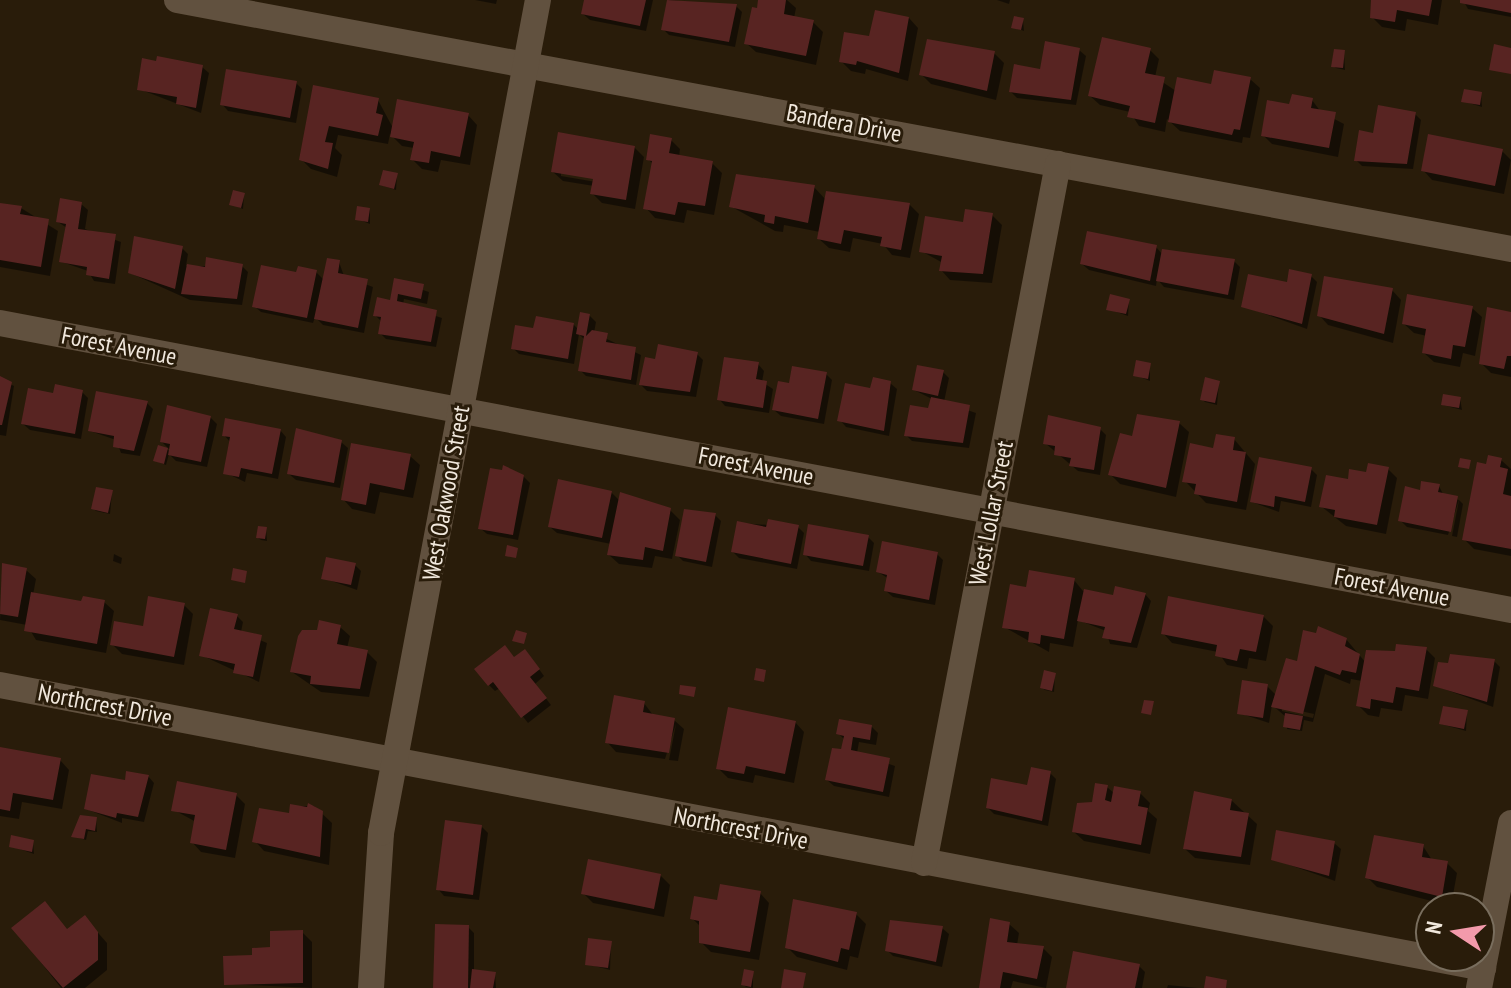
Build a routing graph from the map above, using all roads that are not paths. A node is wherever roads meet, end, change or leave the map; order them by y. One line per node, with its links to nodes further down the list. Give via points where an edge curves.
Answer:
1 (177, 0): 3 (street, Bandera Drive)
2 (538, 0): 3 (street, West Oakwood Street)
3 (525, 63): 4 (street, Bandera Drive); 7 (street, West Oakwood Street)
4 (1058, 164): 5 (street, Bandera Drive); 8 (street, West Lollar Street)
5 (1511, 249)
6 (0, 323): 7 (street, Forest Avenue)
7 (461, 410): 8 (street, Forest Avenue); 11 (street, West Oakwood Street)
8 (991, 510): 9 (street, Forest Avenue); 13 (street, West Lollar Street)
9 (1511, 610)
10 (0, 685): 11 (street, Northcrest Drive)
11 (398, 762): 13 (street, Northcrest Drive); 15 (street, West Oakwood Street, via 381,833)
12 (1511, 823): 14 (street)
13 (924, 863): 14 (street, Northcrest Drive)
14 (1481, 978)
15 (371, 988)

